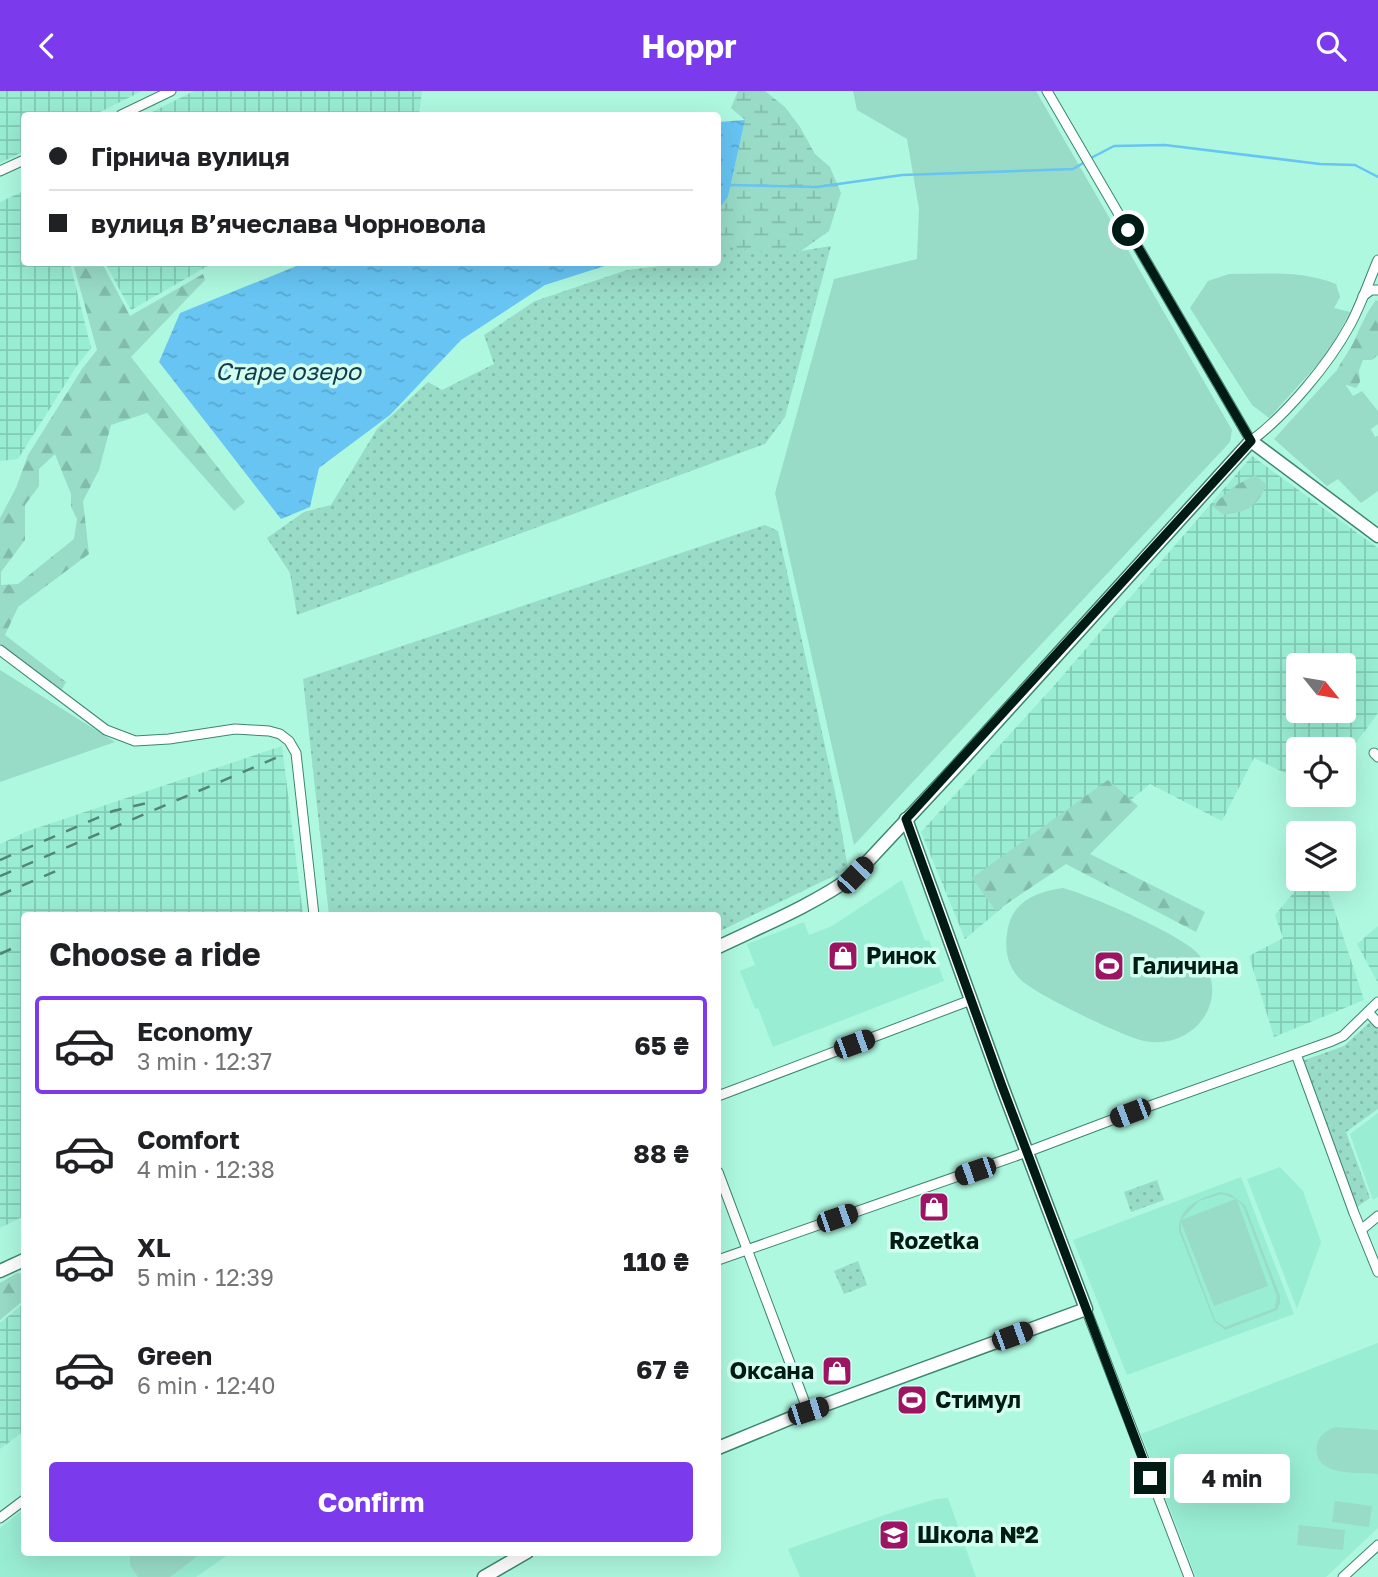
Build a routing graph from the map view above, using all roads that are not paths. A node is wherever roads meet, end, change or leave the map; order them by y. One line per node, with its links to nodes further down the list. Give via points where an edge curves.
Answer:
1 (171, 91): 3 (street)
2 (1047, 91): 9 (street)
3 (127, 112)
4 (21, 161): 5 (street)
5 (0, 171)
6 (1378, 260): 8 (street)
7 (1378, 290): 8 (street)
8 (1362, 297): 9 (street, via 1324,365)
9 (1251, 441): 10 (street); 12 (street)
10 (1378, 536)
11 (0, 650): 13 (street, via 106,730 135,741 235,729 269,731 289,741 296,753)
12 (906, 819): 14 (street, via 855,875); 15 (street)
13 (314, 912)
14 (721, 946)
15 (971, 1000): 20 (street); 21 (street)
16 (1378, 1002): 17 (street)
17 (1367, 1012): 18 (street); 19 (street, via 1343,1036)
18 (1378, 1023)
19 (1296, 1054): 21 (street); 24 (street)
20 (721, 1094)
21 (1027, 1153): 25 (street); 30 (street)
22 (721, 1179): 25 (street)
23 (1378, 1216): 24 (street)
24 (1361, 1230): 29 (street)
25 (746, 1249): 26 (street); 31 (street)
26 (721, 1259)
27 (21, 1261): 28 (street)
28 (0, 1271)
29 (1378, 1272)
30 (1086, 1309): 31 (street); 38 (street)
31 (808, 1411): 32 (street)
32 (721, 1447)
33 (21, 1502): 34 (street)
34 (0, 1518)
35 (1378, 1545): 39 (street)
36 (520, 1556): 37 (street)
37 (484, 1577)
38 (1189, 1577)
39 (1343, 1577)

